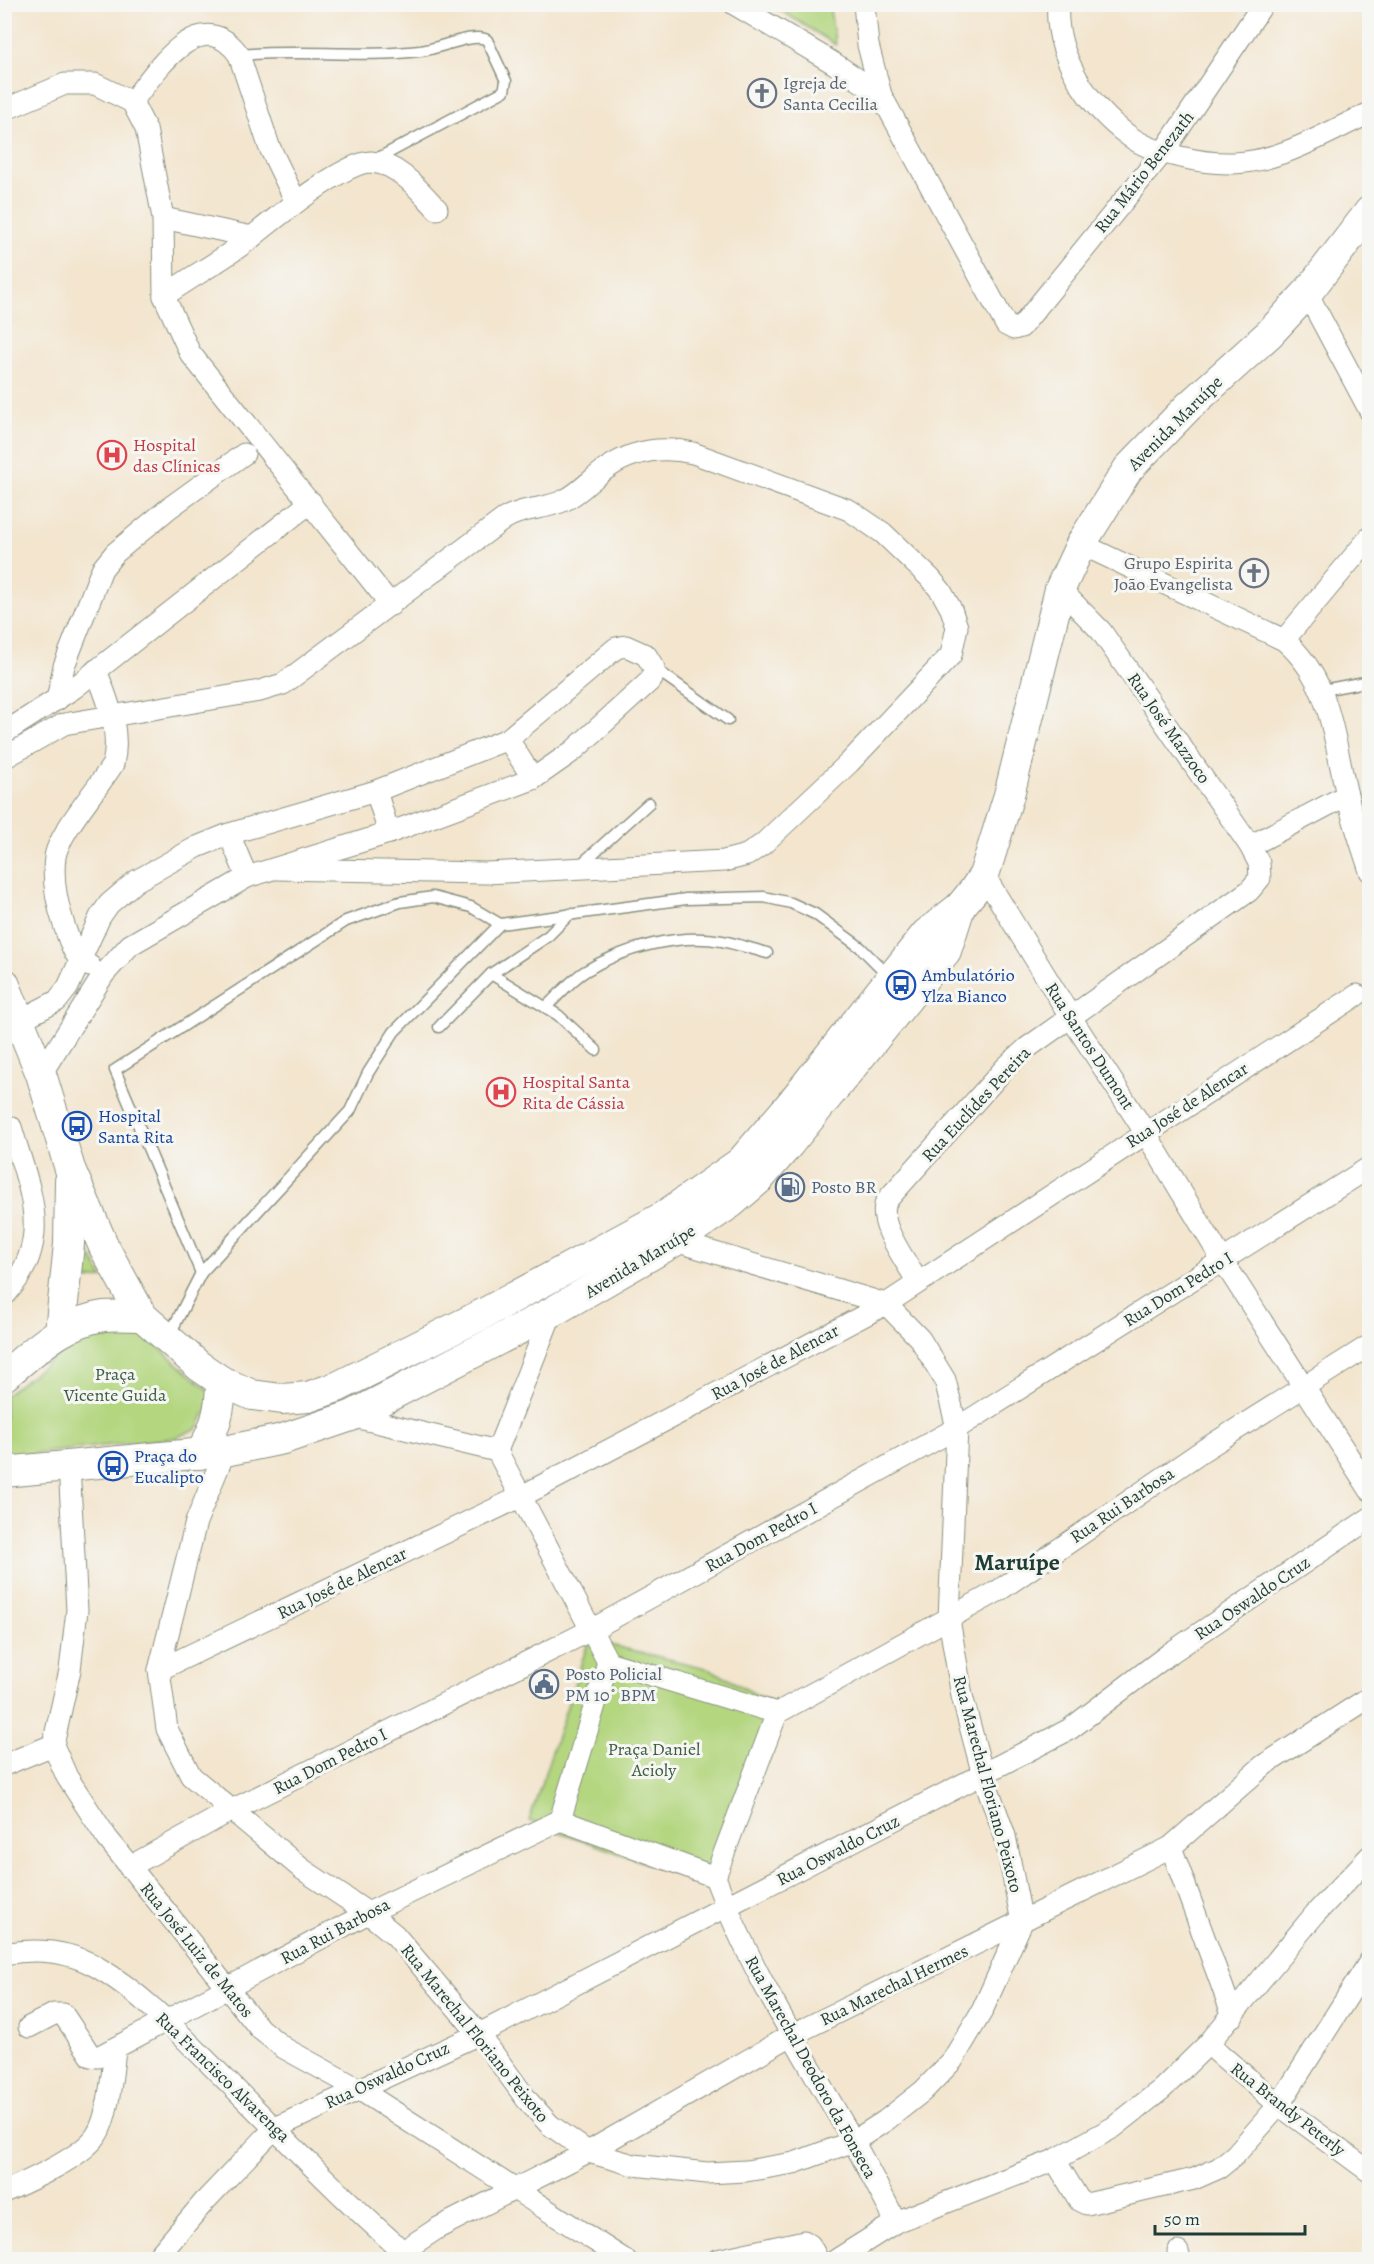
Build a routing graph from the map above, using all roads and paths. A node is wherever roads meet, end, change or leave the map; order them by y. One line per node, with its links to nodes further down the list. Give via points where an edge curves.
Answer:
1 (734, 4): 6 (street)
2 (864, 4): 6 (street, via 868,45)
3 (1058, 4): 10 (street, via 1066,59 1084,87 1105,116 1130,137)
4 (1263, 4): 10 (street, Rua Mário Benezath)
5 (239, 55): 7 (street, via 219,39 203,35 187,40 163,61); 11 (lane, via 399,52 440,48 476,36 487,40 506,81 504,91); 12 (street, via 269,146)
6 (880, 95): 10 (street, Rua Mário Benezath, via 1006,325 1014,329 1021,327)
7 (132, 102): 8 (street, via 94,84 65,84); 15 (street, via 146,129)
8 (4, 110)
9 (1370, 112): 10 (street, via 1288,150 1235,164 1196,161)
10 (1164, 151)
11 (370, 162): 12 (street, via 341,174); 13 (street, via 392,168)
12 (296, 202): 16 (street)
13 (437, 209)
14 (1370, 211): 17 (main road, Avenida Maruípe)
15 (163, 218): 16 (street); 18 (street)
16 (252, 237): 18 (street)
17 (1307, 293): 19 (street); 23 (main road, Avenida Maruípe, via 1128,469)
18 (164, 296): 21 (street, via 190,353)
19 (1370, 411)
20 (244, 454): 31 (street, via 169,508 115,553 102,569 64,666)
21 (311, 502): 25 (street); 28 (street)
22 (1370, 537): 26 (street)
23 (1081, 544): 24 (main road, Avenida Maruípe); 26 (street)
24 (1060, 589): 43 (street, Rua José Mazzoco, via 1101,631); 47 (main road, Avenida Maruípe, via 1012,785)
25 (391, 605): 32 (street, via 283,684); 45 (street, via 511,515 563,501 606,468 648,450 672,449 693,453 849,510 883,533 940,591 957,627 951,655 849,763 763,844 747,855 724,861)
26 (1284, 640): 30 (street, via 1300,653)
27 (654, 669): 33 (lane); 35 (street, via 638,650 616,648); 37 (street, via 652,679 607,722)
28 (96, 670): 31 (street); 32 (street)
29 (1370, 681): 30 (lane)
30 (1323, 690): 39 (street)
31 (57, 700): 34 (street)
32 (112, 715): 36 (street, via 64,724); 56 (street, via 116,737 113,764 66,832 55,856 56,897)
33 (728, 720)
34 (4, 733)
35 (508, 739): 37 (street); 38 (street)
36 (4, 758)
37 (533, 779): 41 (street)
38 (376, 791): 41 (street); 42 (street)
39 (1347, 795): 43 (street); 46 (street)
40 (649, 803): 45 (lane)
41 (389, 833): 44 (street)
42 (229, 834): 48 (street); 53 (street, via 136,881 109,904)
43 (1250, 846): 49 (street, Rua José Mazzoco, via 1259,863)
44 (277, 869): 45 (street, via 486,873); 48 (street)
45 (575, 869)
46 (1370, 871)
47 (984, 875): 50 (main road, Avenida Maruípe); 63 (street, Rua Santos Dumont)
48 (248, 877): 55 (street)
49 (1260, 878): 63 (street, Rua Euclídes Pereira, via 1248,891)
50 (960, 907): 59 (main road, Avenida Maruípe, via 926,934); 72 (main road, Avenida Maruípe, via 945,951 789,1144 759,1179 731,1203)
51 (570, 914): 52 (lane); 58 (lane, via 548,936); 59 (lane, via 686,899 773,899 815,914 860,947)
52 (501, 924): 74 (lane, via 394,1032 368,1073 351,1111); 74 (lane, via 471,907 433,897 400,902 346,921 115,1070)
53 (93, 933): 55 (street); 56 (street)
54 (767, 953): 62 (lane, via 721,941 661,943 583,973)
55 (119, 955): 57 (street)
56 (80, 961): 57 (street); 64 (street, via 57,1001)
57 (104, 974): 67 (street)
58 (491, 974): 62 (lane); 65 (lane)
59 (892, 979): 84 (main road, Avenida Maruípe, via 741,1162 661,1218 337,1387 308,1397 282,1399 252,1395)
60 (4, 983): 64 (main road)
61 (1357, 995): 69 (street, Rua José de Alencar)
62 (546, 1007): 66 (lane)
63 (1070, 1016): 69 (street, Rua Santos Dumont); 75 (street, Rua Euclídes Pereira, via 1006,1067 887,1200 885,1223)
64 (22, 1020): 67 (main road)
65 (439, 1026)
66 (596, 1050)
67 (42, 1074): 71 (main road)
68 (11, 1127): 76 (street, via 35,1212 36,1236 17,1283)
69 (1146, 1132): 73 (street, Rua Santos Dumont); 75 (street, Rua José de Alencar)
70 (1370, 1167): 73 (street, Rua Dom Pedro I)
71 (70, 1169): 79 (main road, via 104,1247); 80 (main road, via 69,1244)
72 (675, 1241): 77 (street, Rua Marechal Floriano Peixoto); 78 (main road, Avenida Maruípe)
73 (1223, 1260): 85 (street, Rua Santos Dumont); 87 (street, Rua Dom Pedro I)
74 (201, 1273): 81 (lane)
75 (918, 1281): 77 (street, Rua José de Alencar)
76 (4, 1296)
77 (886, 1304): 87 (street, Rua Marechal Floriano Peixoto, via 920,1339 945,1380); 93 (street, Rua José de Alencar)
78 (552, 1312): 86 (main road, Avenida Maruípe); 88 (street)
79 (142, 1316): 80 (main road, via 103,1316); 81 (main road)
80 (60, 1332): 83 (main road)
81 (168, 1339): 84 (main road)
82 (1370, 1345): 85 (street, Rua Rui Barbosa)
83 (4, 1376)
84 (221, 1381): 89 (main road)
85 (1304, 1387): 92 (street, Rua Santos Dumont); 95 (street, Rua Rui Barbosa, via 1174,1470 998,1591)
86 (351, 1416): 88 (street); 89 (main road, Avenida Maruípe, via 283,1439)
87 (957, 1428): 95 (street, Rua Marechal Floriano Peixoto); 96 (street, Rua Dom Pedro I)
88 (497, 1451): 93 (street)
89 (212, 1453): 90 (main road); 98 (street, Rua Marechal Floriano Peixoto)
90 (69, 1466): 91 (main road); 101 (street, via 77,1610 70,1670)
91 (4, 1472)
92 (1370, 1490)
93 (520, 1497): 96 (street); 98 (street, Rua José de Alencar)
94 (1370, 1518): 103 (street, Rua Oswaldo Cruz, via 1168,1654 1070,1729)
95 (949, 1619): 100 (street, Rua Rui Barbosa); 103 (street, Rua Marechal Floriano Peixoto, via 962,1696)
96 (591, 1630): 97 (street); 104 (street, Rua Dom Pedro I)
97 (608, 1662): 100 (street); 105 (street)
98 (159, 1670): 104 (street, Rua Marechal Floriano Peixoto, via 167,1729 179,1753 191,1776)
99 (1370, 1697): 106 (street, Rua Marechal Hermes, via 1264,1766)
100 (777, 1713): 109 (street)
101 (52, 1745): 102 (street); 108 (street, Rua José Luiz de Matos, via 87,1811)
102 (4, 1765)
103 (983, 1775): 110 (street, Rua Oswaldo Cruz); 112 (street, Rua Marechal Floriano Peixoto, via 1005,1836)
104 (230, 1811): 108 (street, Rua Dom Pedro I); 111 (street, Rua Marechal Floriano Peixoto, via 302,1869)
105 (560, 1821): 109 (street); 111 (street, Rua Rui Barbosa)
106 (1171, 1847): 112 (street, Rua Marechal Hermes); 116 (street)
107 (1370, 1856): 116 (street, via 1315,1914)
108 (129, 1867): 115 (street, Rua José Luiz de Matos)
109 (714, 1877): 110 (street, Rua Marechal Deodoro da Fonseca)
110 (726, 1908): 119 (street, Rua Oswaldo Cruz); 120 (street, Rua Marechal Deodoro da Fonseca)
111 (368, 1913): 115 (street, Rua Rui Barbosa); 119 (street, Rua Marechal Floriano Peixoto, via 408,1949)
112 (1022, 1922): 120 (street, Rua Marechal Hermes); 126 (street, Rua Marechal Floriano Peixoto, via 982,2011 952,2061 923,2091)
113 (4, 1954): 117 (street, Rua Francisco Alvarenga, via 48,1951 70,1955 121,1982)
114 (1370, 1961): 124 (street)
115 (226, 1989): 117 (street, Rua Rui Barbosa); 123 (street, Rua José Luiz de Matos, via 260,2029 284,2048)
116 (1233, 2016): 121 (street)
117 (166, 2021): 122 (street, Rua Rui Barbosa); 125 (street, Rua Francisco Alvarenga)
118 (29, 2026): 122 (street, Rua Rui Barbosa, via 63,2014 91,2056)
119 (478, 2034): 123 (street, Rua Oswaldo Cruz); 127 (street, Rua Marechal Floriano Peixoto, via 526,2100 550,2125)
120 (790, 2036): 126 (street, Rua Marechal Deodoro da Fonseca); 127 (street, Rua Marechal Hermes)
121 (1208, 2044): 124 (street, Rua Brandy Peterly); 128 (street, via 1162,2089 1114,2127)
122 (115, 2050): 131 (street, via 108,2098 95,2137 64,2161)
123 (357, 2088): 125 (street, Rua Oswaldo Cruz); 130 (street, Rua José Luiz de Matos)
124 (1278, 2105): 128 (street, via 1235,2155 1219,2168 1194,2179 1087,2204 1079,2200); 129 (street, Rua Brandy Peterly)
125 (275, 2128): 133 (street, Rua Francisco Alvarenga); 134 (street)
126 (854, 2141): 127 (street, Rua Marechal Floriano Peixoto, via 794,2163 706,2173 634,2165); 132 (street, Rua Marechal Deodoro da Fonseca)
127 (588, 2152): 130 (street, Rua Marechal Hermes)
128 (1055, 2160): 132 (street)
129 (1370, 2172)
130 (515, 2190): 133 (street, Rua Marechal Hermes, via 438,2228); 135 (street, Rua José Luiz de Matos)
131 (4, 2192)
132 (896, 2222): 138 (street)
133 (403, 2257)
134 (155, 2259)
135 (625, 2259)
136 (717, 2259): 137 (street, via 804,2241)
137 (818, 2259)
138 (836, 2259)

